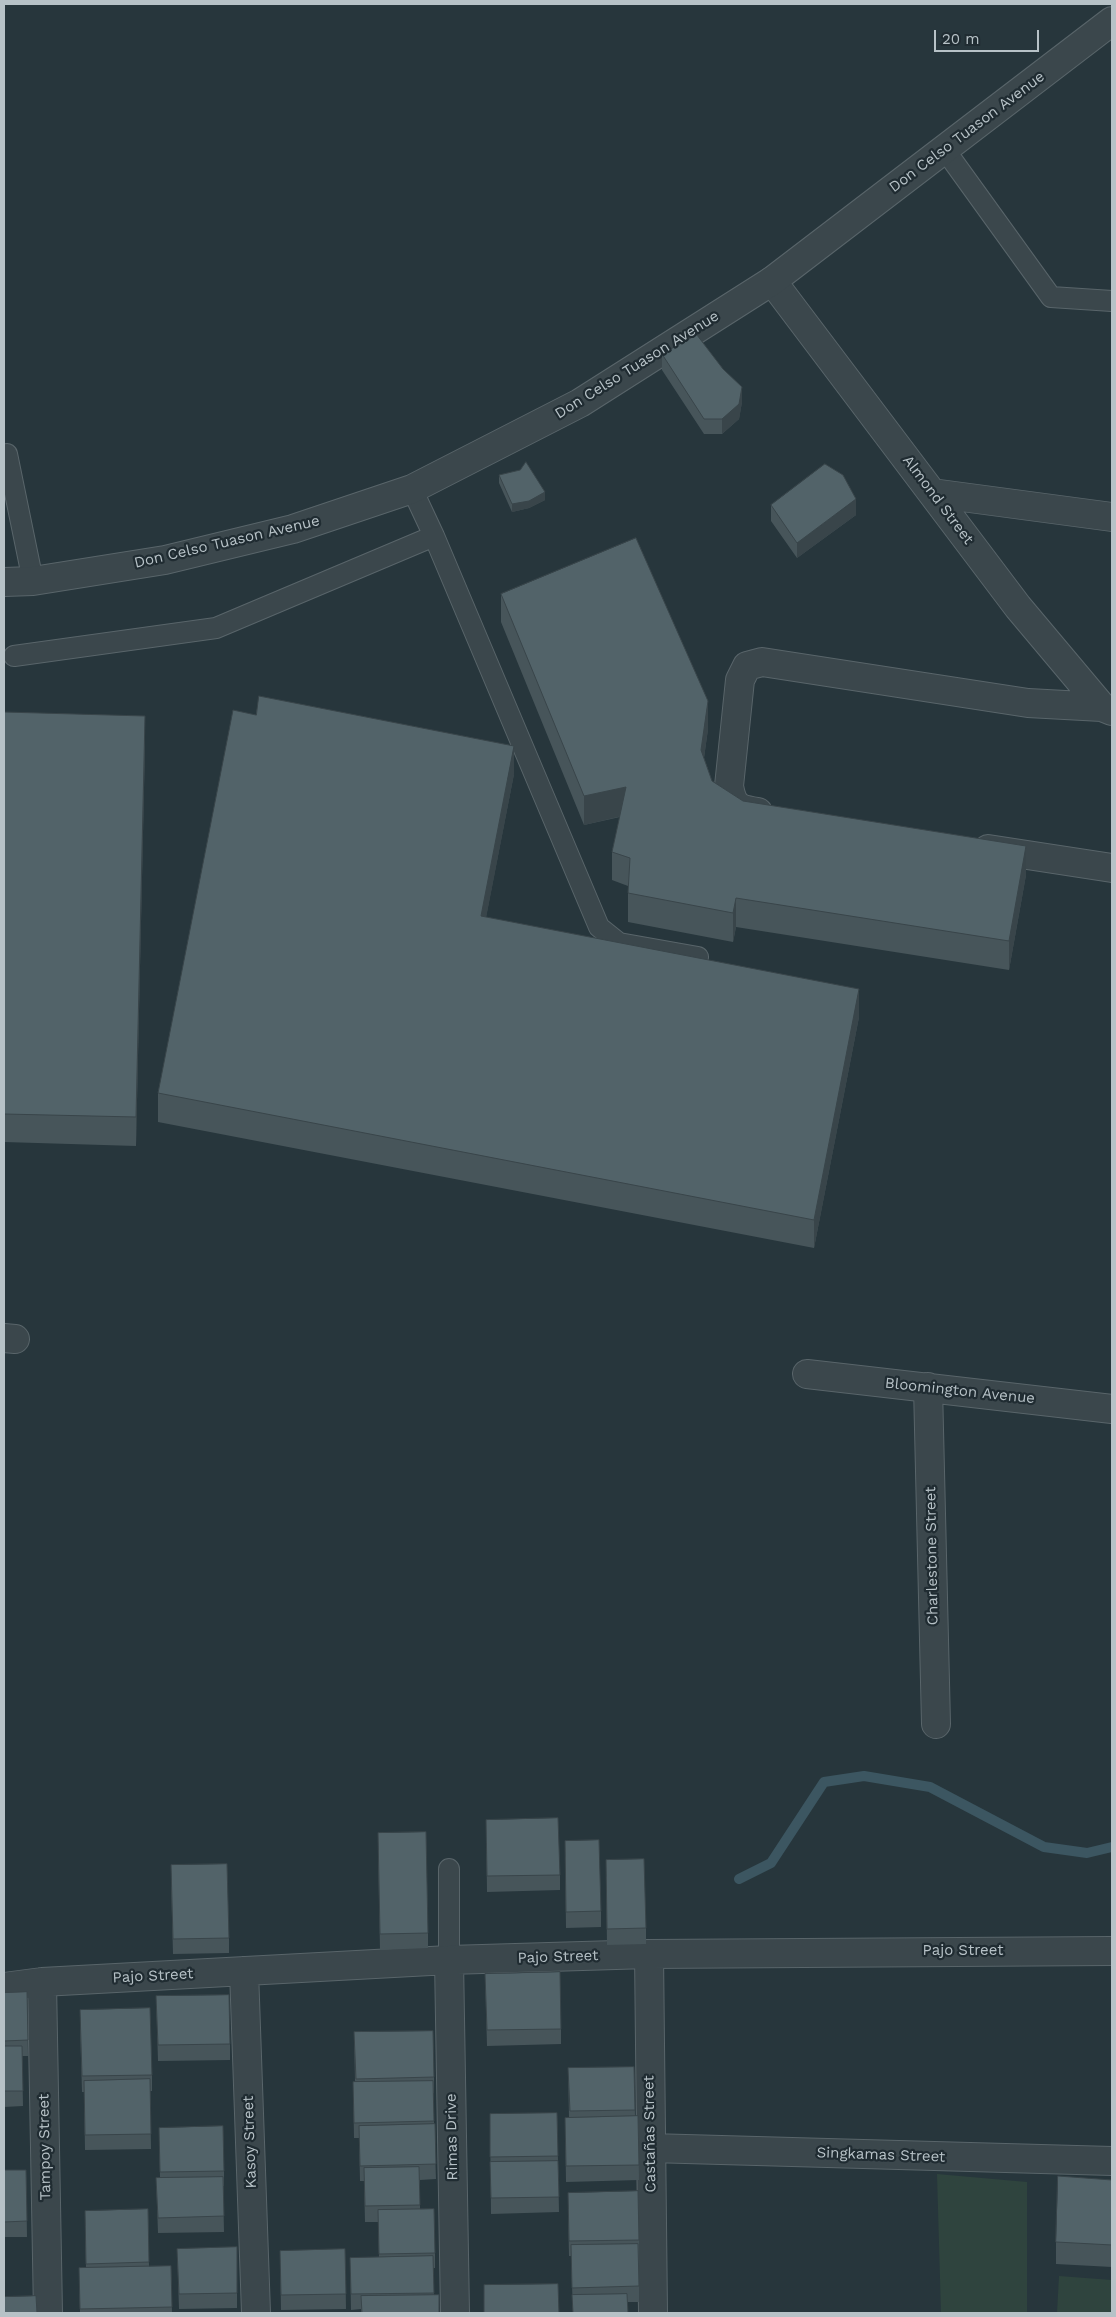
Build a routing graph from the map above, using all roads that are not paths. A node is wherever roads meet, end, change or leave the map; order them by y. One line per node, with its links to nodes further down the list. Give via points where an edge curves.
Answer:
1 (1112, 21): 2 (street, Don Celso Tuason Avenue)
2 (945, 150): 3 (street, Don Celso Tuason Avenue); 4 (lane, via 1051,297)
3 (772, 280): 6 (street, Don Celso Tuason Avenue, via 580,403); 7 (street, Almond Street)
4 (1112, 301)
5 (7, 454): 10 (lane)
6 (412, 489): 9 (lane); 10 (street, Don Celso Tuason Avenue, via 284,532 165,560)
7 (932, 493): 8 (street); 13 (street, Almond Street, via 1018,606)
8 (1112, 517)
9 (434, 536): 12 (lane, via 216,628); 17 (lane, via 599,927 619,943)
10 (33, 581): 11 (street, Don Celso Tuason Avenue)
11 (4, 582)
12 (14, 656)
13 (1107, 709): 14 (street, via 1028,703 762,662 747,666 740,680 729,786 731,799 741,810)
14 (780, 816)
15 (966, 845): 16 (street)
16 (1112, 868)
17 (698, 957)
18 (807, 1374): 19 (street, Bloomington Avenue)
19 (928, 1387): 20 (street, Bloomington Avenue); 21 (street, Charlestone Street)
20 (1112, 1409)
21 (936, 1724)
22 (449, 1869): 25 (lane)
23 (1112, 1951): 24 (street, Pajo Street)
24 (649, 1954): 25 (street, Pajo Street); 29 (street, Castañas Street)
25 (449, 1960): 26 (street, Pajo Street); 33 (street, Rimas Drive)
26 (244, 1971): 27 (street, Pajo Street); 32 (street, Kasoy Street)
27 (42, 1982): 28 (street, Pajo Street); 31 (street, Tampoy Street)
28 (4, 1986)
29 (650, 2148): 30 (street, Singkamas Street); 34 (street, Castañas Street)
30 (1112, 2161)
31 (48, 2313)
32 (256, 2313)
33 (454, 2313)
34 (653, 2313)

